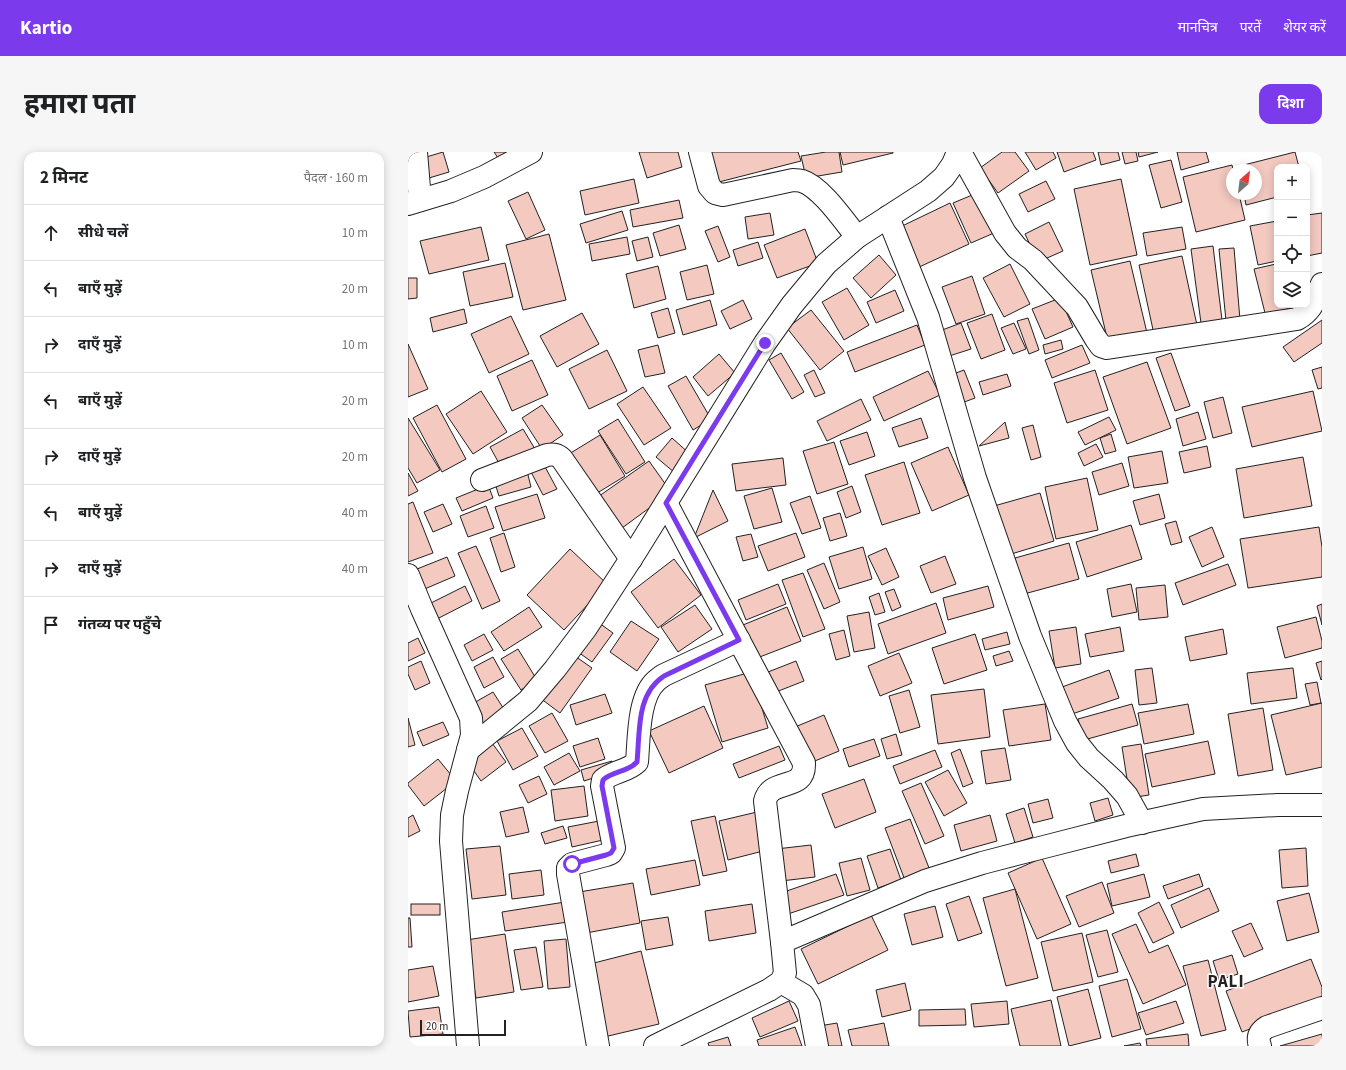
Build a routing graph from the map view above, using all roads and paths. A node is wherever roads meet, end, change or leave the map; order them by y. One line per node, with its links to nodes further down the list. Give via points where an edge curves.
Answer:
1 (416, 152): 5 (street)
2 (531, 152): 5 (street, via 484,177)
3 (700, 152): 7 (street, via 709,186 715,193 722,195 801,180 822,195)
4 (959, 152): 6 (street, via 944,177 928,191); 8 (street, via 1005,233 1077,307 1101,346 1108,348 1296,318 1305,314 1312,306)
5 (414, 202)
6 (888, 216): 7 (street); 16 (street, via 928,317 975,478 1030,636 1065,721 1089,758 1127,796)
7 (857, 237): 10 (street, via 826,264 792,305 765,343)
8 (1322, 284)
9 (482, 480): 11 (street, via 547,455 558,455)
10 (666, 503): 11 (street); 13 (street)
11 (631, 559): 14 (street, via 586,628 555,669 528,700)
12 (408, 575): 14 (street, via 471,718 472,735)
13 (739, 640): 17 (street, via 804,763 802,776 772,790 767,794 765,801); 21 (street, via 664,676 650,688 638,731 637,762 603,780 614,848 611,853 572,864 568,868)
14 (468, 750): 20 (street, via 452,815 451,841)
15 (1322, 806): 16 (street, via 1278,805 1203,809)
16 (1142, 823): 17 (street, via 982,863 925,882)
17 (782, 942): 18 (street, via 786,973)
18 (781, 982): 22 (street); 23 (street, via 803,995 809,1005)
19 (1322, 1008): 24 (street, via 1267,1027 1258,1036)
20 (468, 1046)
21 (598, 1046)
22 (655, 1046)
23 (817, 1046)
24 (1260, 1046)

